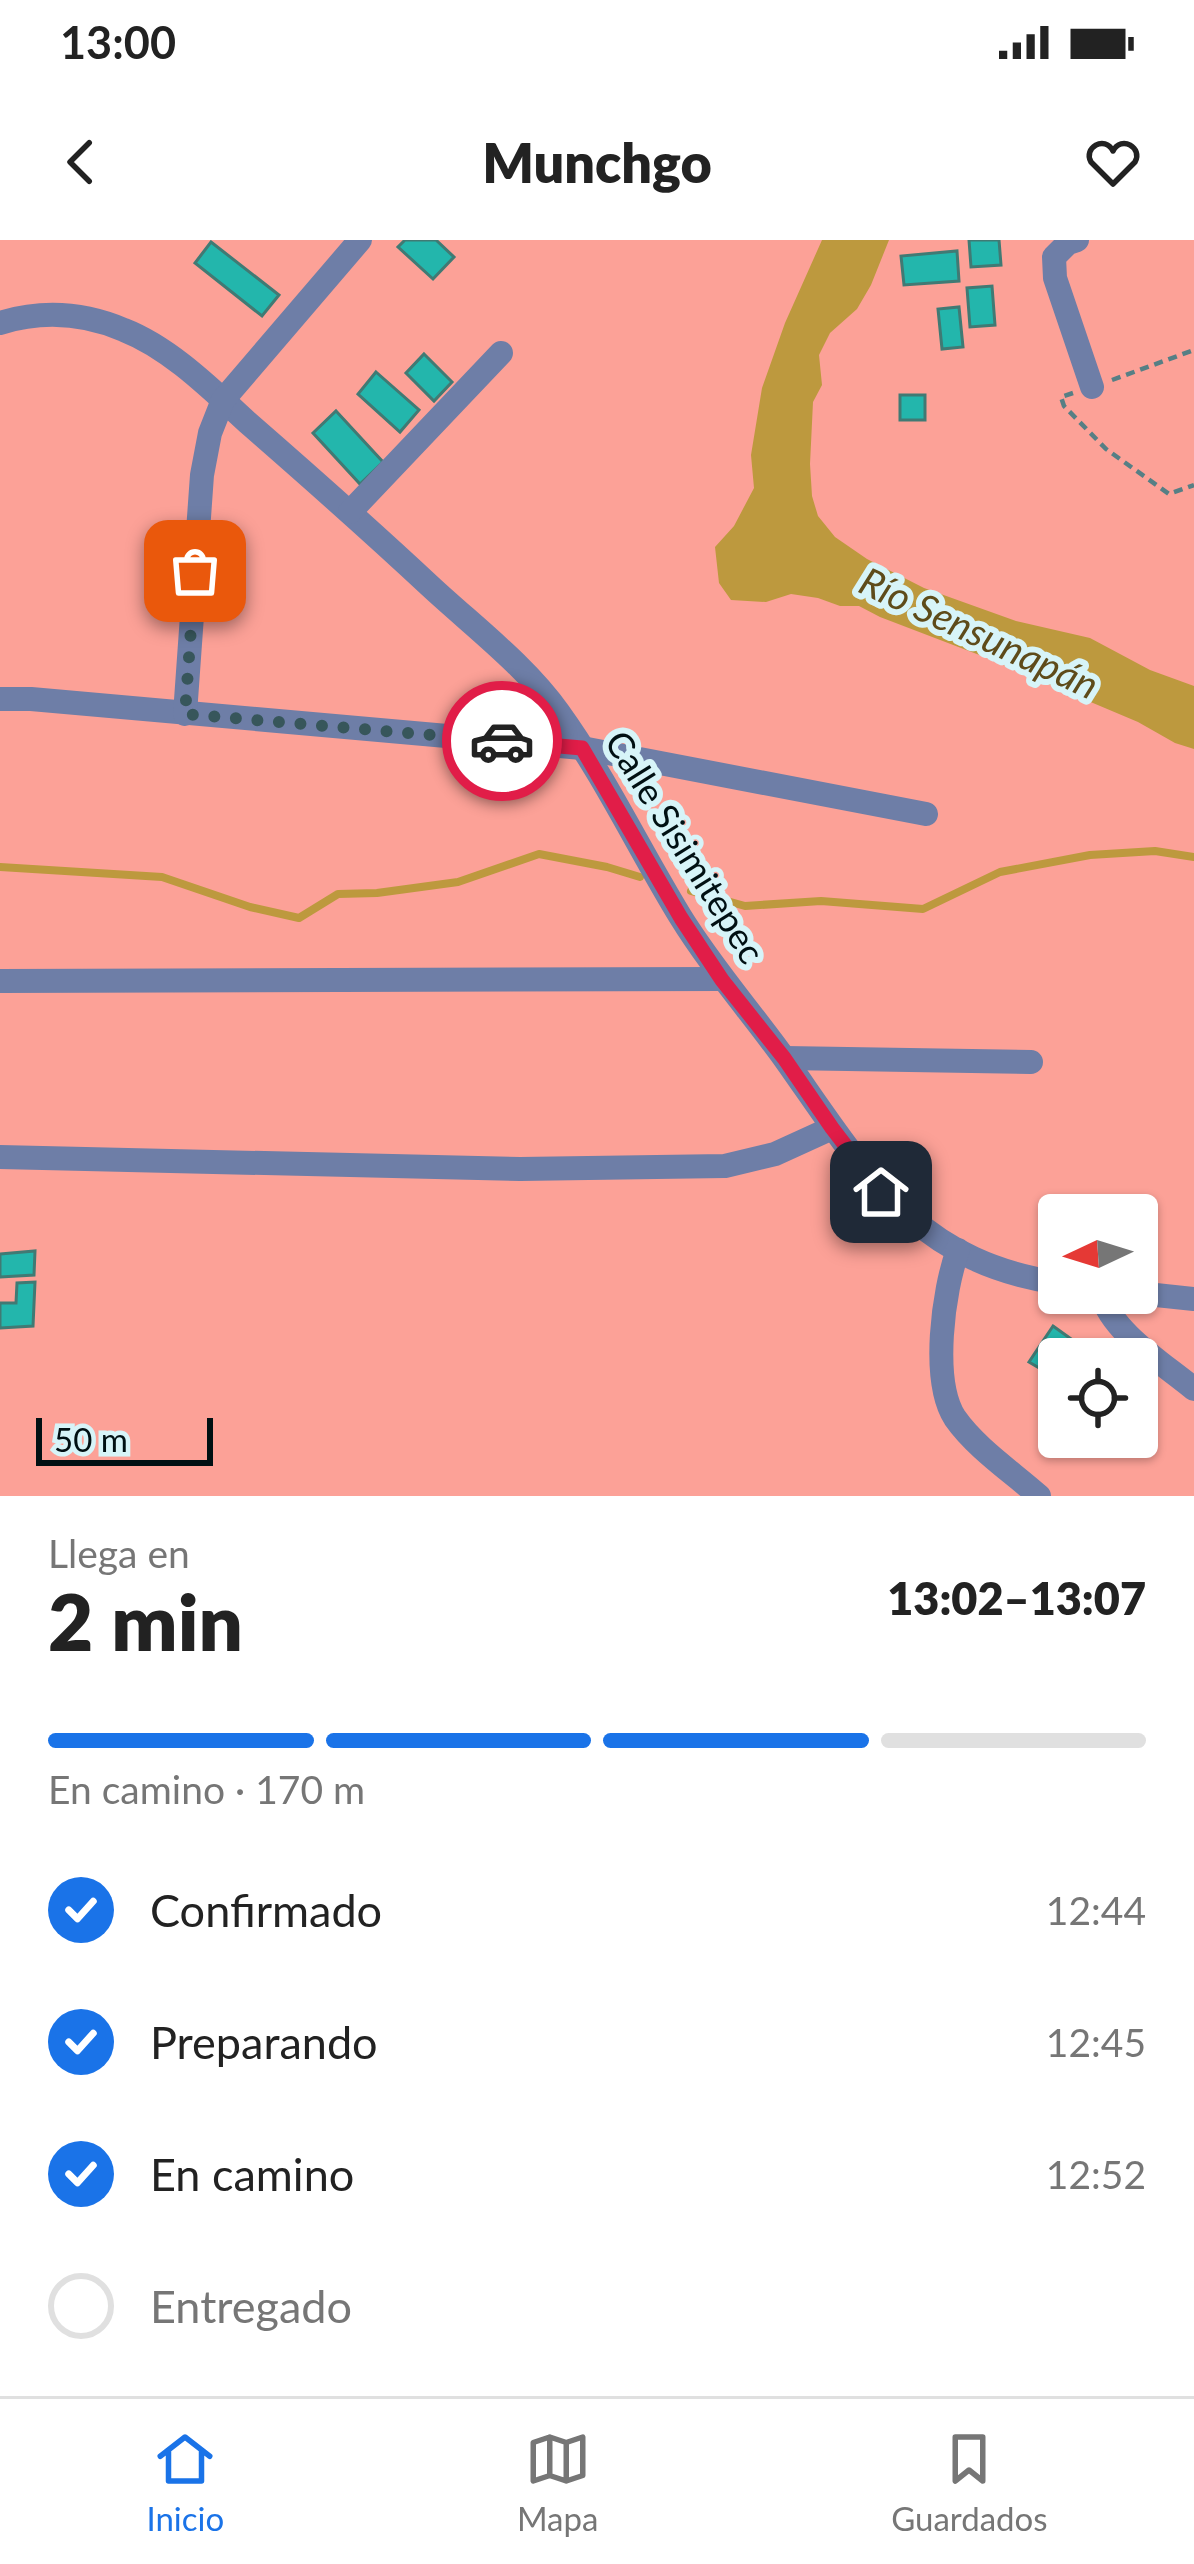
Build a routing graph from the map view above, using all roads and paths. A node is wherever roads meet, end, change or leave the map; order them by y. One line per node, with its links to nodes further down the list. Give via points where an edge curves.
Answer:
1 (360, 240): 7 (street)
2 (1077, 240): 6 (street, via 1054,257 1055,278)
3 (0, 322): 7 (street, Calle Sisimitepec, via 85,316 128,331)
4 (1194, 350): 6 (path)
5 (501, 353): 9 (street)
6 (1092, 387): 8 (path, via 1061,397 1106,449 1169,494)
7 (223, 400): 9 (street, Calle Sisimitepec); 11 (street, via 202,476)
8 (1194, 485)
9 (350, 512): 12 (street, Calle Sisimitepec, via 525,674)
10 (0, 699): 11 (street)
11 (185, 714): 12 (street)
12 (582, 748): 13 (street); 14 (street, Calle Sisimitepec)
13 (926, 814)
14 (722, 980): 15 (street); 16 (street, Calle Sisimitepec)
15 (0, 981)
16 (784, 1058): 17 (street); 18 (street, Calle Sisimitepec)
17 (1031, 1062)
18 (832, 1128): 19 (street, via 725,1166); 20 (street, Calle Sisimitepec, via 881,1192)
19 (0, 1157)
20 (958, 1250): 21 (street, Calle Sisimitepec); 26 (street, via 942,1316 952,1414)
21 (1038, 1280)
22 (1158, 1295): 23 (street)
23 (1194, 1299)
24 (1110, 1314): 25 (street)
25 (1194, 1389)
26 (1039, 1496)

